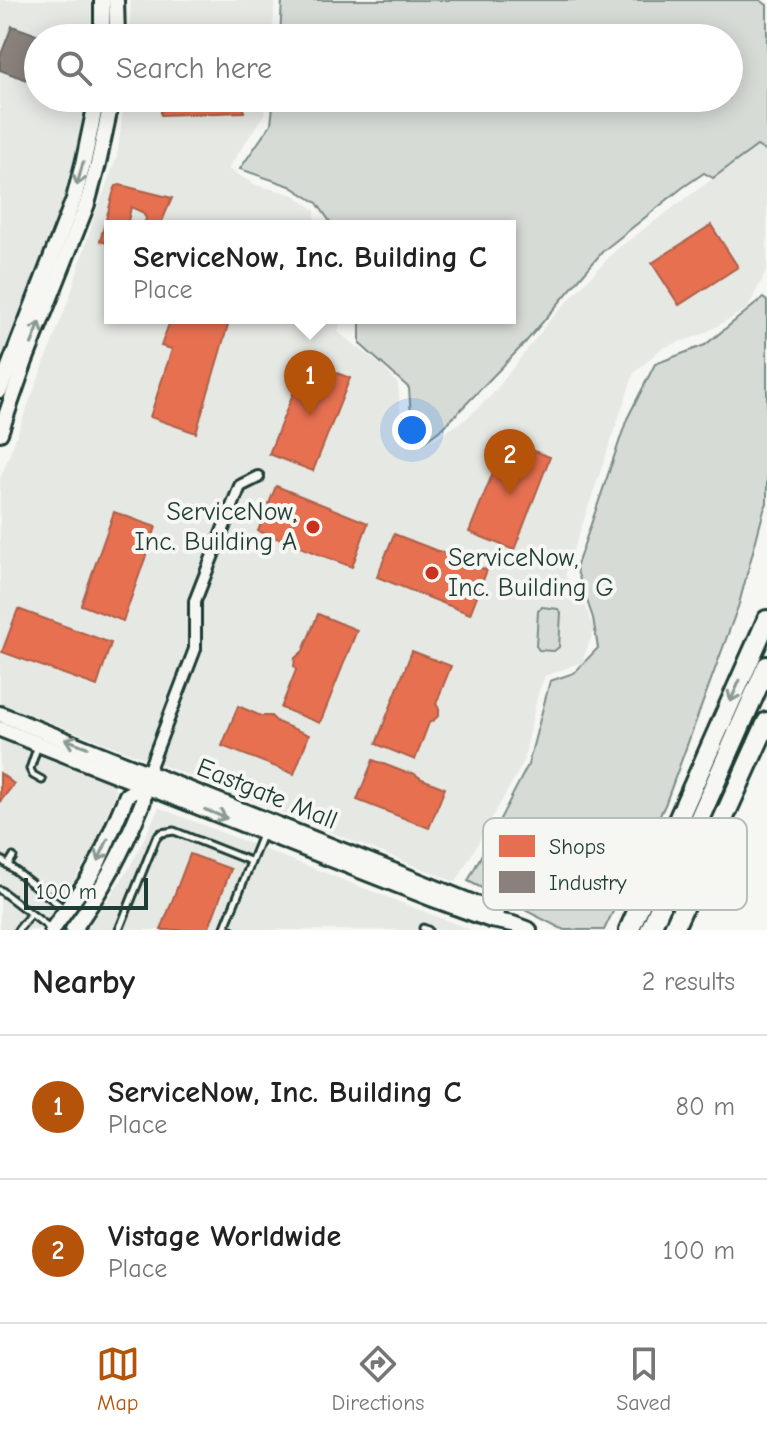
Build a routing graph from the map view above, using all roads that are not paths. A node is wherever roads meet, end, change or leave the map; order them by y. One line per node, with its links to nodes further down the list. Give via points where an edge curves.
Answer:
1 (102, 0): 3 (main road)
2 (116, 0): 4 (main road)
3 (102, 24)
4 (117, 24)
5 (94, 112): 7 (main road, one-way to 7, via 74,199)
6 (109, 112): 8 (main road, one-way to 6, via 87,204)
7 (0, 390)
8 (0, 433)
9 (258, 477): 17 (street, via 240,486 195,601 195,649)
10 (767, 620): 19 (highway, one-way to 19)
11 (767, 666): 20 (highway)
12 (767, 681): 21 (highway)
13 (0, 714): 17 (main road, Eastgate Mall, one-way to 13)
14 (767, 722): 22 (highway)
15 (0, 729): 16 (main road, Eastgate Mall)
16 (38, 744): 17 (main road, Eastgate Mall); 18 (lane, via 30,769)
17 (146, 779): 23 (main road, Eastgate Mall, one-way to 23); 29 (main road, Eastgate Mall); 30 (main road, one-way to 30, via 127,795 99,860); 38 (main road, via 144,799 114,868)
18 (42, 780)
19 (679, 818)
20 (701, 818)
21 (704, 818)
22 (724, 818)
23 (263, 833): 26 (lane); 37 (main road, Eastgate Mall)
24 (13, 857): 27 (lane)
25 (0, 859): 27 (lane)
26 (250, 861): 41 (lane, via 174,831 161,833); 42 (lane, via 225,927)
27 (8, 865): 30 (lane)
28 (0, 890): 36 (lane)
29 (483, 907)
30 (66, 910): 40 (main road)
31 (491, 910): 37 (main road, Eastgate Mall)
32 (638, 910): 44 (highway, one-way to 44)
33 (662, 910): 45 (highway)
34 (662, 910): 45 (highway)
35 (682, 910): 46 (highway)
36 (31, 914): 39 (lane); 40 (lane)
37 (513, 924): 43 (main road, Eastgate Mall)
38 (76, 929)
39 (18, 930)
40 (52, 930)
41 (119, 930)
42 (231, 930)
43 (529, 930)
44 (629, 930)
45 (653, 930)
46 (673, 930)

